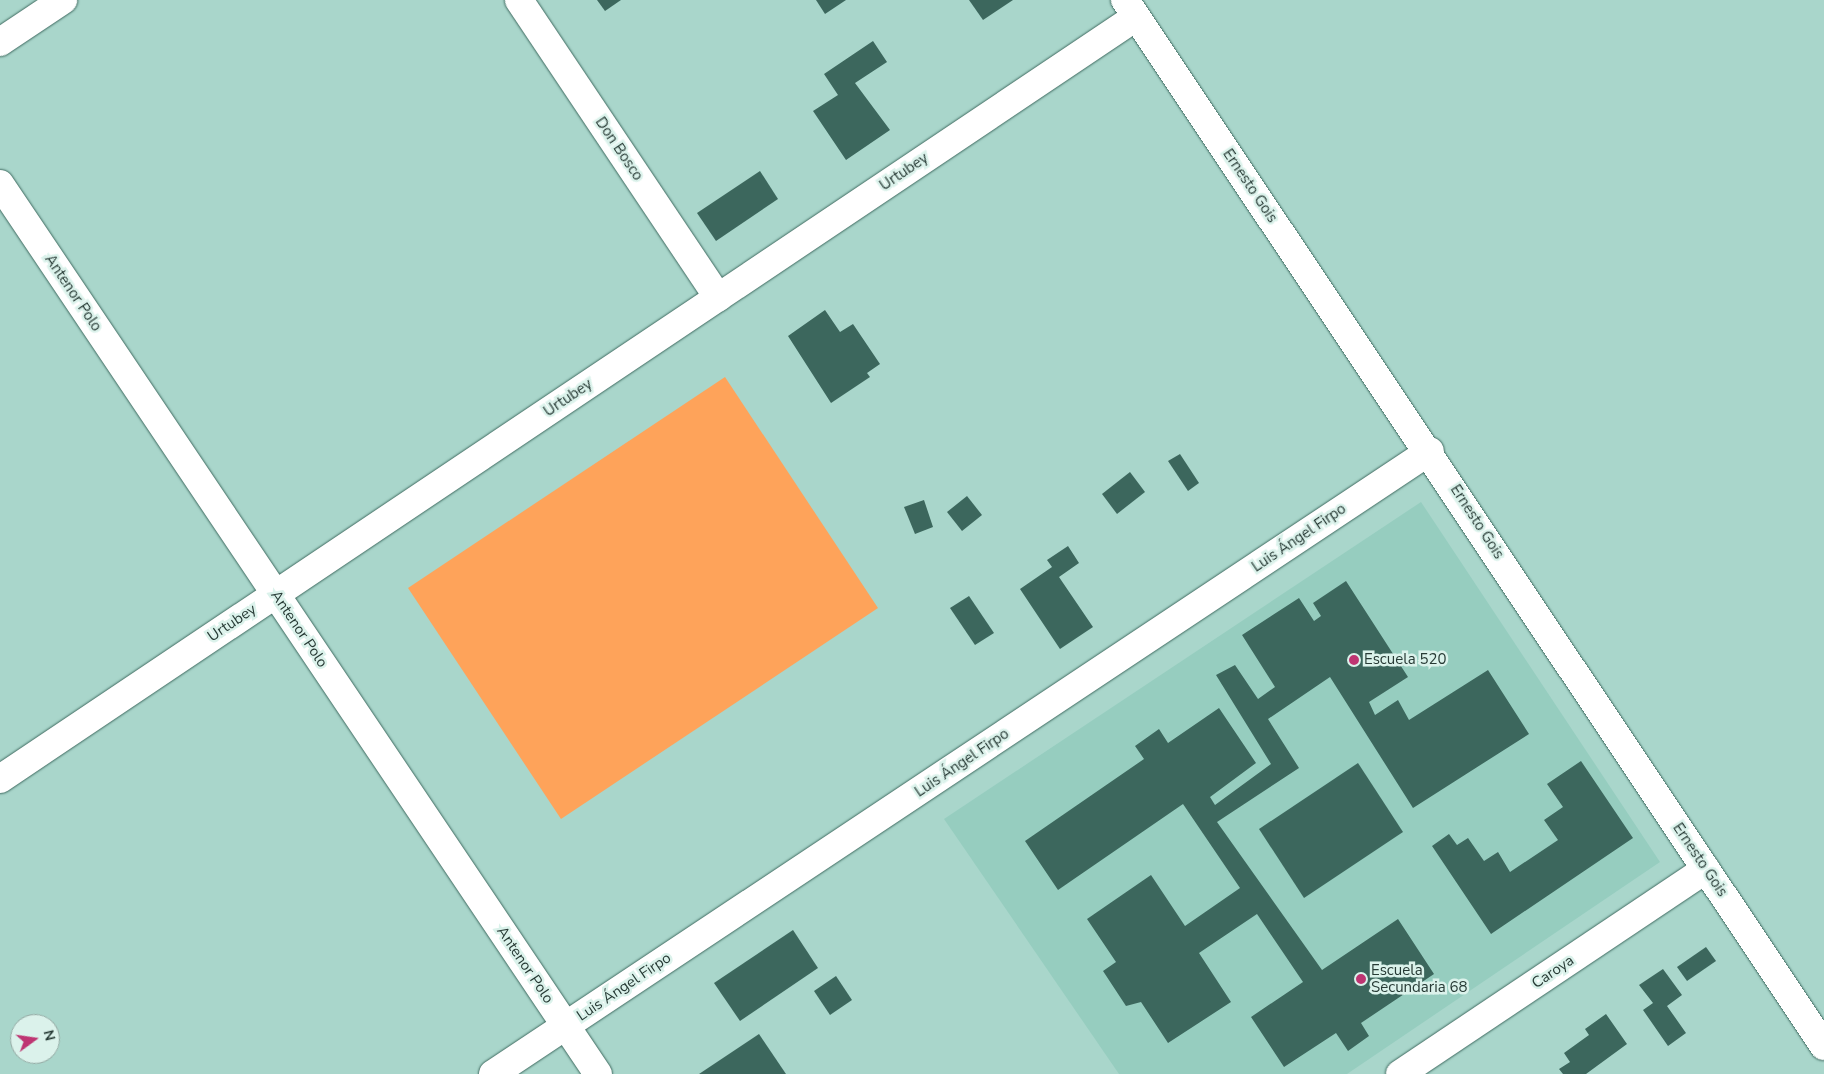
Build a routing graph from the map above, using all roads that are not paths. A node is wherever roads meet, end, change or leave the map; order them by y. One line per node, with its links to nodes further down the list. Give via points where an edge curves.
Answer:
1 (63, 0): 4 (street)
2 (519, 0): 6 (street, Don Bosco)
3 (1130, 8): 6 (street, Urtubey); 7 (street, Ernesto Gois)
4 (0, 42)
5 (0, 184): 8 (street, Antenor Polo)
6 (718, 297): 8 (street, Urtubey)
7 (1430, 451): 10 (street, Ernesto Gois); 11 (street, Luis Ángel Firpo)
8 (276, 594): 9 (street, Urtubey); 11 (street, Antenor Polo)
9 (0, 779)
10 (1706, 869): 12 (street, Ernesto Gois); 15 (street, Caroya)
11 (566, 1026): 13 (street, Luis Ángel Firpo); 14 (street, Antenor Polo)
12 (1824, 1046)
13 (493, 1074)
14 (598, 1074)
15 (1400, 1074)

